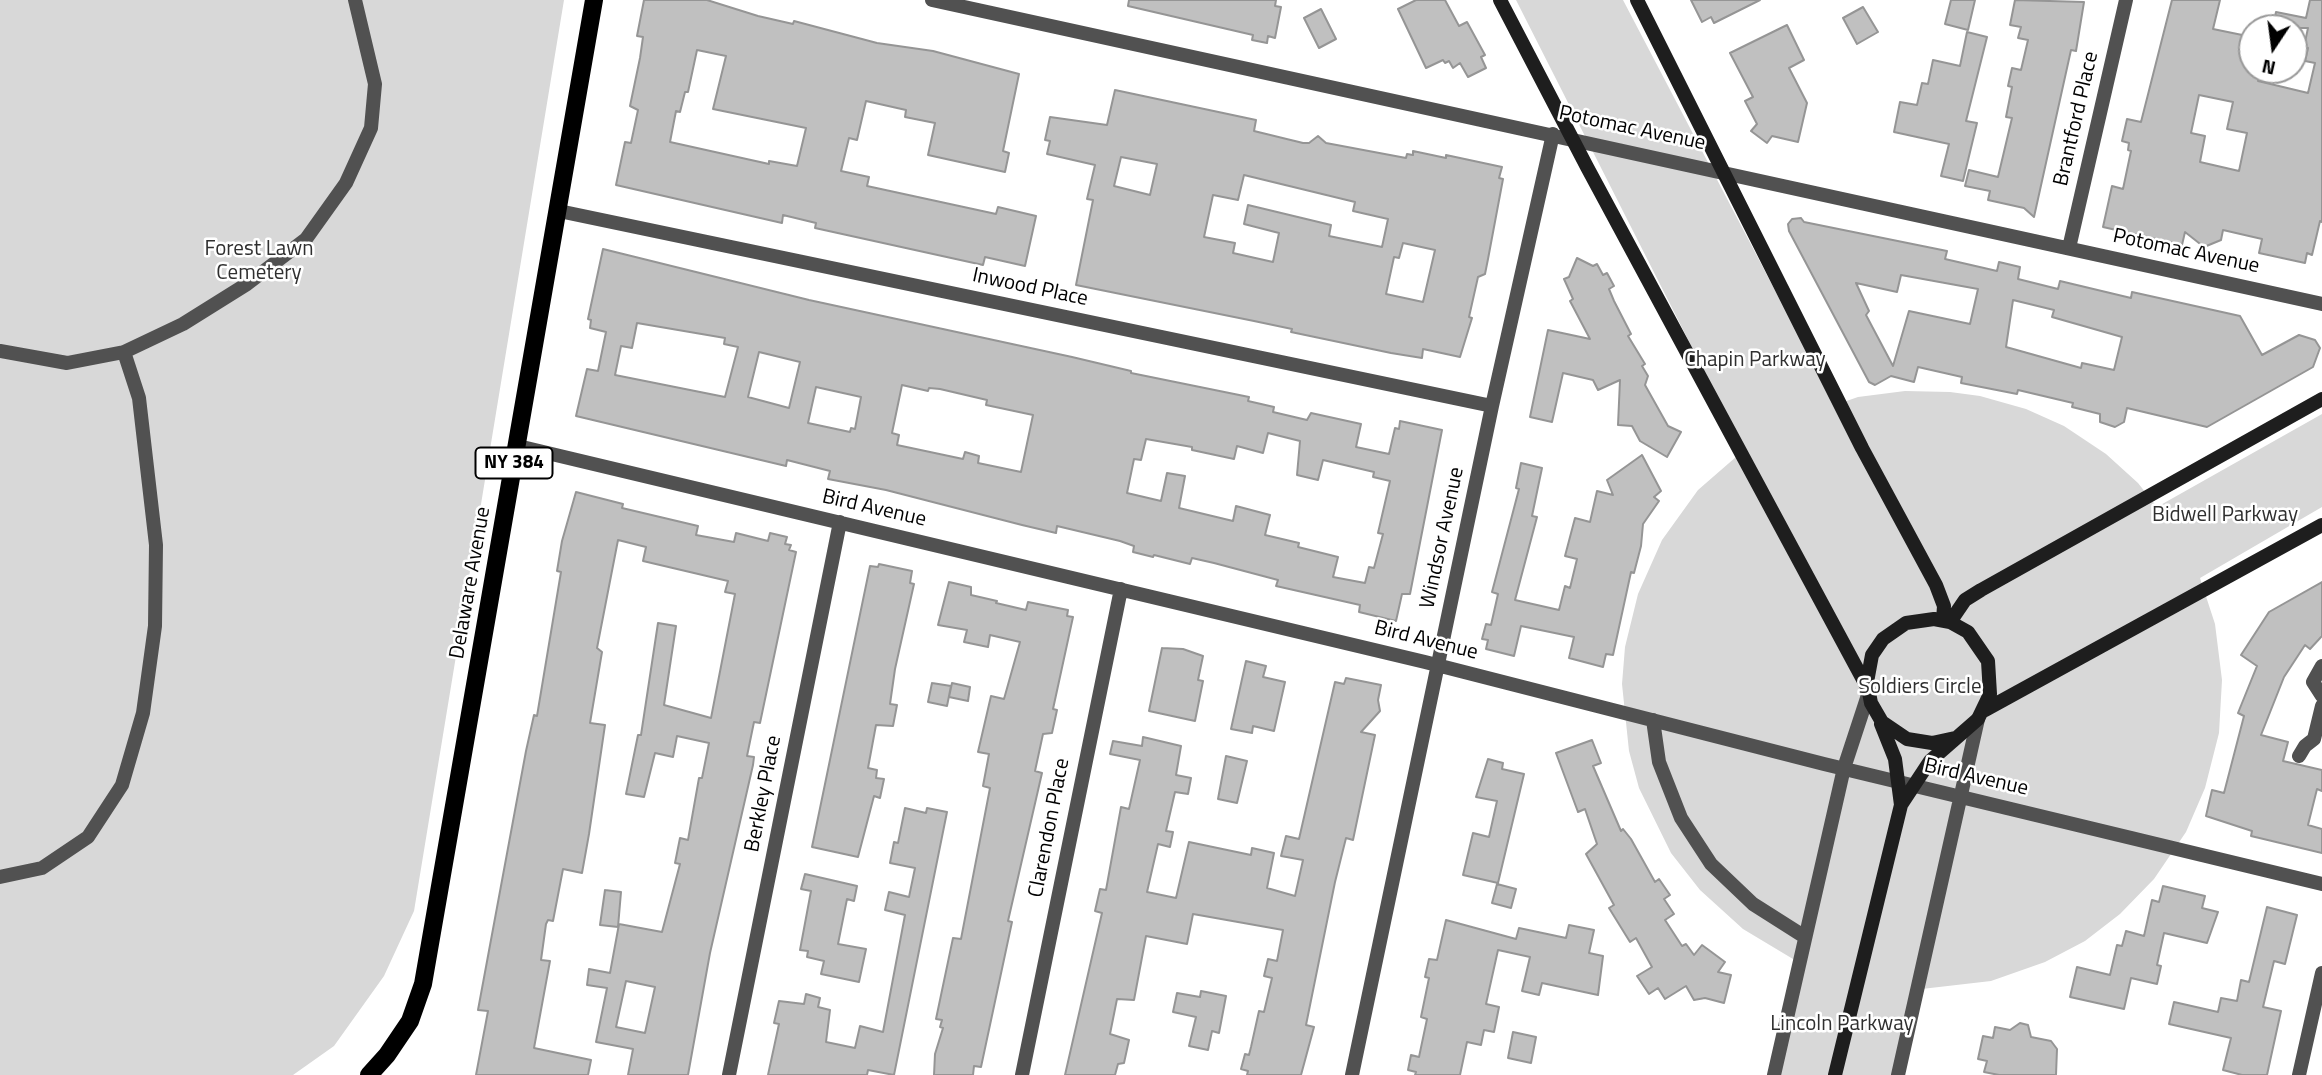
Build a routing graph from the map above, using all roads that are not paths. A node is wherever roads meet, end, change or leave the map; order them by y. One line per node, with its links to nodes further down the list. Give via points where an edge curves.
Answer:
1 (355, 0): 14 (street, via 375,84 371,128 346,183 306,239 247,284 183,324)
2 (594, 0): 10 (main road, Delaware Avenue / NY 384)
3 (932, 0): 7 (street, Potomac Avenue)
4 (1500, 0): 8 (street)
5 (1637, 0): 9 (street)
6 (2126, 0): 11 (street, Brantford Place)
7 (1553, 134): 8 (street, Potomac Avenue); 16 (street, Windsor Avenue)
8 (1571, 138): 9 (street, Potomac Avenue); 24 (street)
9 (1724, 171): 11 (street, Potomac Avenue); 21 (street, via 1936,585)
10 (559, 211): 16 (street, Inwood Place); 17 (main road, Delaware Avenue / NY 384)
11 (2069, 248): 12 (street, Potomac Avenue)
12 (2322, 303)
13 (0, 351): 14 (street, via 67,363)
14 (124, 352): 35 (street, via 139,397 156,545 155,626 143,713 122,785 88,837 42,868)
15 (2322, 399): 21 (street, via 1972,595)
16 (1492, 406): 22 (street, Windsor Avenue)
17 (518, 446): 18 (street, Bird Avenue); 39 (main road, Delaware Avenue / NY 384, via 423,984 410,1021)
18 (840, 522): 20 (street, Bird Avenue); 40 (street, Berkley Place)
19 (2322, 524): 28 (street)
20 (1121, 589): 22 (street, Bird Avenue); 41 (street, Clarendon Place)
21 (1946, 621): 24 (street, via 1915,620 1890,633 1872,655); 28 (street, via 1975,639 1988,661 1991,686)
22 (1438, 665): 29 (street, Bird Avenue); 42 (street, Windsor Avenue)
23 (2322, 666): 25 (street, via 2314,682)
24 (1868, 691): 27 (street); 32 (street)
25 (2322, 696)
26 (2322, 706): 31 (street, via 2314,739)
27 (1876, 713): 30 (street, via 1895,733 1914,741 1940,743); 33 (street)
28 (1981, 714): 30 (street); 34 (street)
29 (1653, 720): 32 (street, Bird Avenue); 37 (street, via 1663,773 1681,818 1711,864 1753,904)
30 (1955, 738): 33 (street)
31 (2299, 756)
32 (1844, 768): 33 (street, Bird Avenue); 37 (street)
33 (1905, 783): 34 (street, Bird Avenue); 44 (street)
34 (1961, 796): 36 (street, Bird Avenue); 45 (street)
35 (0, 877)
36 (2322, 884)
37 (1805, 937): 43 (street)
38 (2322, 973): 46 (street)
39 (369, 1075)
40 (729, 1075)
41 (1022, 1075)
42 (1352, 1075)
43 (1774, 1075)
44 (1835, 1075)
45 (1898, 1075)
46 (2299, 1075)

